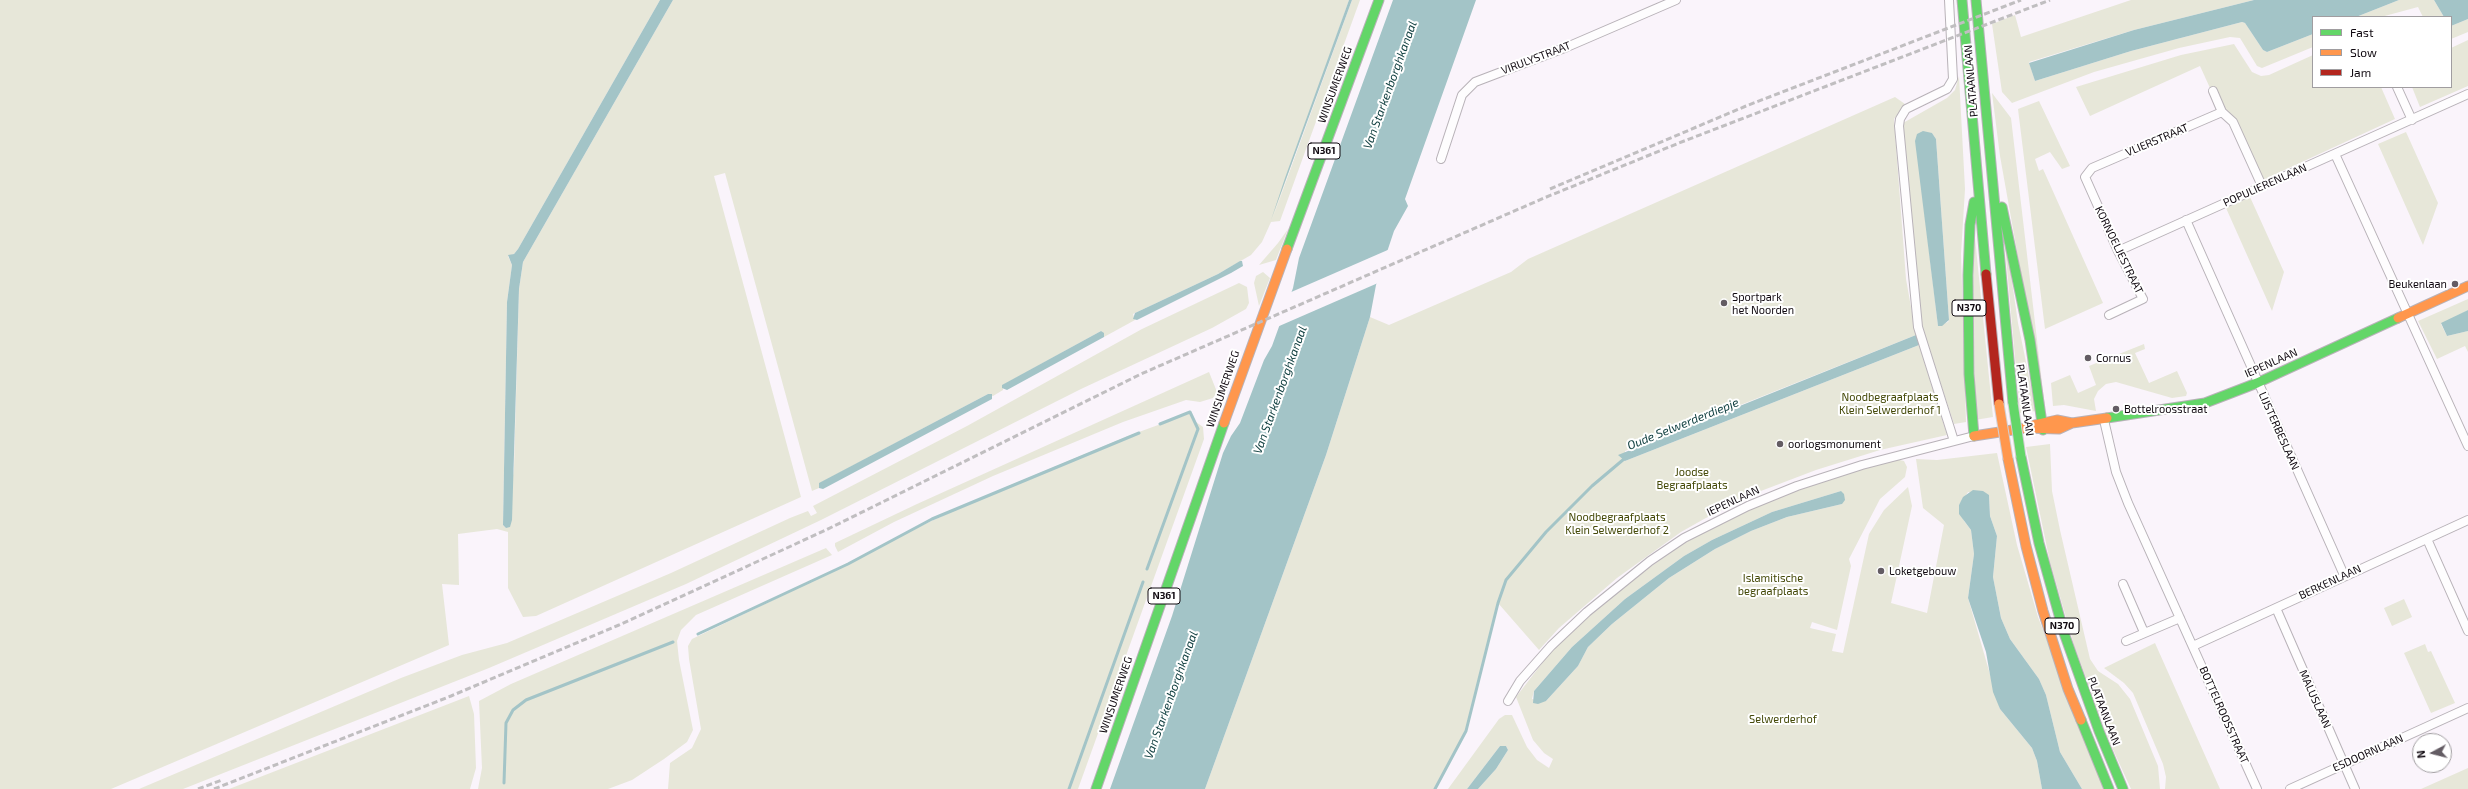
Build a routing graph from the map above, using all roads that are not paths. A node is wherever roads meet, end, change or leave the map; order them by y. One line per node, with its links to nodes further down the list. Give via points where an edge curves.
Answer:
1 (1379, 0): 41 (main road, WINSUMERWEG / N361, via 1253,340)
2 (1676, 0): 12 (street, VIRULYSTRAAT, via 1567,47 1475,82 1462,95)
3 (1948, 0): 26 (street, PLATAANLAAN, via 1953,79 1947,89 1906,109 1899,126 1918,327)
4 (1962, 0): 14 (main road, PLATAANLAAN / N370)
5 (1976, 0): 15 (main road, PLATAANLAAN / N370)
6 (2397, 88): 10 (street)
7 (2213, 91): 9 (street)
8 (2468, 94): 10 (street, POPULIERENLAAN)
9 (2222, 112): 13 (street, VLIERSTRAAT); 16 (street, via 2233,122)
10 (2412, 120): 11 (street, POPULIERENLAAN)
11 (2336, 154): 16 (street, POPULIERENLAAN); 20 (street)
12 (1441, 159)
13 (2092, 168): 18 (street, KORNOELJESTRAAT, via 2085,177)
14 (1978, 181): 25 (main road, N370, via 1970,225 1968,275 1969,374); 42 (main road, PLATAANLAAN / N370, bridge, via 1999,404 2026,546 2045,618 2068,689)
15 (1991, 182): 24 (main road, N370, via 2001,200 2026,322); 43 (main road, PLATAANLAAN / N370, bridge, via 2012,403 2041,550 2064,633)
16 (2262, 186): 17 (street, POPULIERENLAAN)
17 (2186, 220): 18 (street, POPULIERENLAAN); 22 (street, LIJSTERBESLAAN)
18 (2118, 251): 21 (street, KORNOELJESTRAAT, via 2143,299)
19 (2468, 286): 20 (main road, IEPENLAAN)
20 (2410, 314): 22 (main road, IEPENLAAN); 27 (street)
21 (2109, 315)
22 (2257, 383): 23 (main road, IEPENLAAN, via 2205,403); 30 (street, LIJSTERBESLAAN)
23 (2104, 420): 24 (main road, IEPENLAAN, via 2072,423 2057,420); 33 (street, BOTTELROOSSTRAAT, via 2116,472)
24 (2043, 426): 25 (main road, IEPENLAAN)
25 (1974, 436): 26 (street, IEPENLAAN)
26 (1954, 441): 38 (street, IEPENLAAN, via 1862,465 1798,486 1748,506 1684,538 1650,561 1586,612 1520,681)
27 (2468, 446)
28 (2468, 520): 29 (street, BERKENLAAN)
29 (2427, 539): 30 (street, BERKENLAAN); 34 (street)
30 (2344, 575): 32 (street, BERKENLAAN)
31 (2123, 584): 35 (street)
32 (2276, 608): 37 (street, BERKENLAAN); 40 (street, MALUSLAAN)
33 (2180, 618): 35 (street); 37 (street, BOTTELROOSSTRAAT)
34 (2468, 631)
35 (2146, 632): 36 (street)
36 (2126, 641)
37 (2193, 646): 44 (street, BOTTELROOSSTRAAT)
38 (1508, 701)
39 (2468, 708): 40 (street, ESDOORNLAAN)
40 (2343, 763): 45 (street, ESDOORNLAAN); 46 (street, MALUSLAAN)
41 (1096, 789)
42 (2109, 789)
43 (2123, 789)
44 (2257, 789)
45 (2290, 789)
46 (2355, 789)

